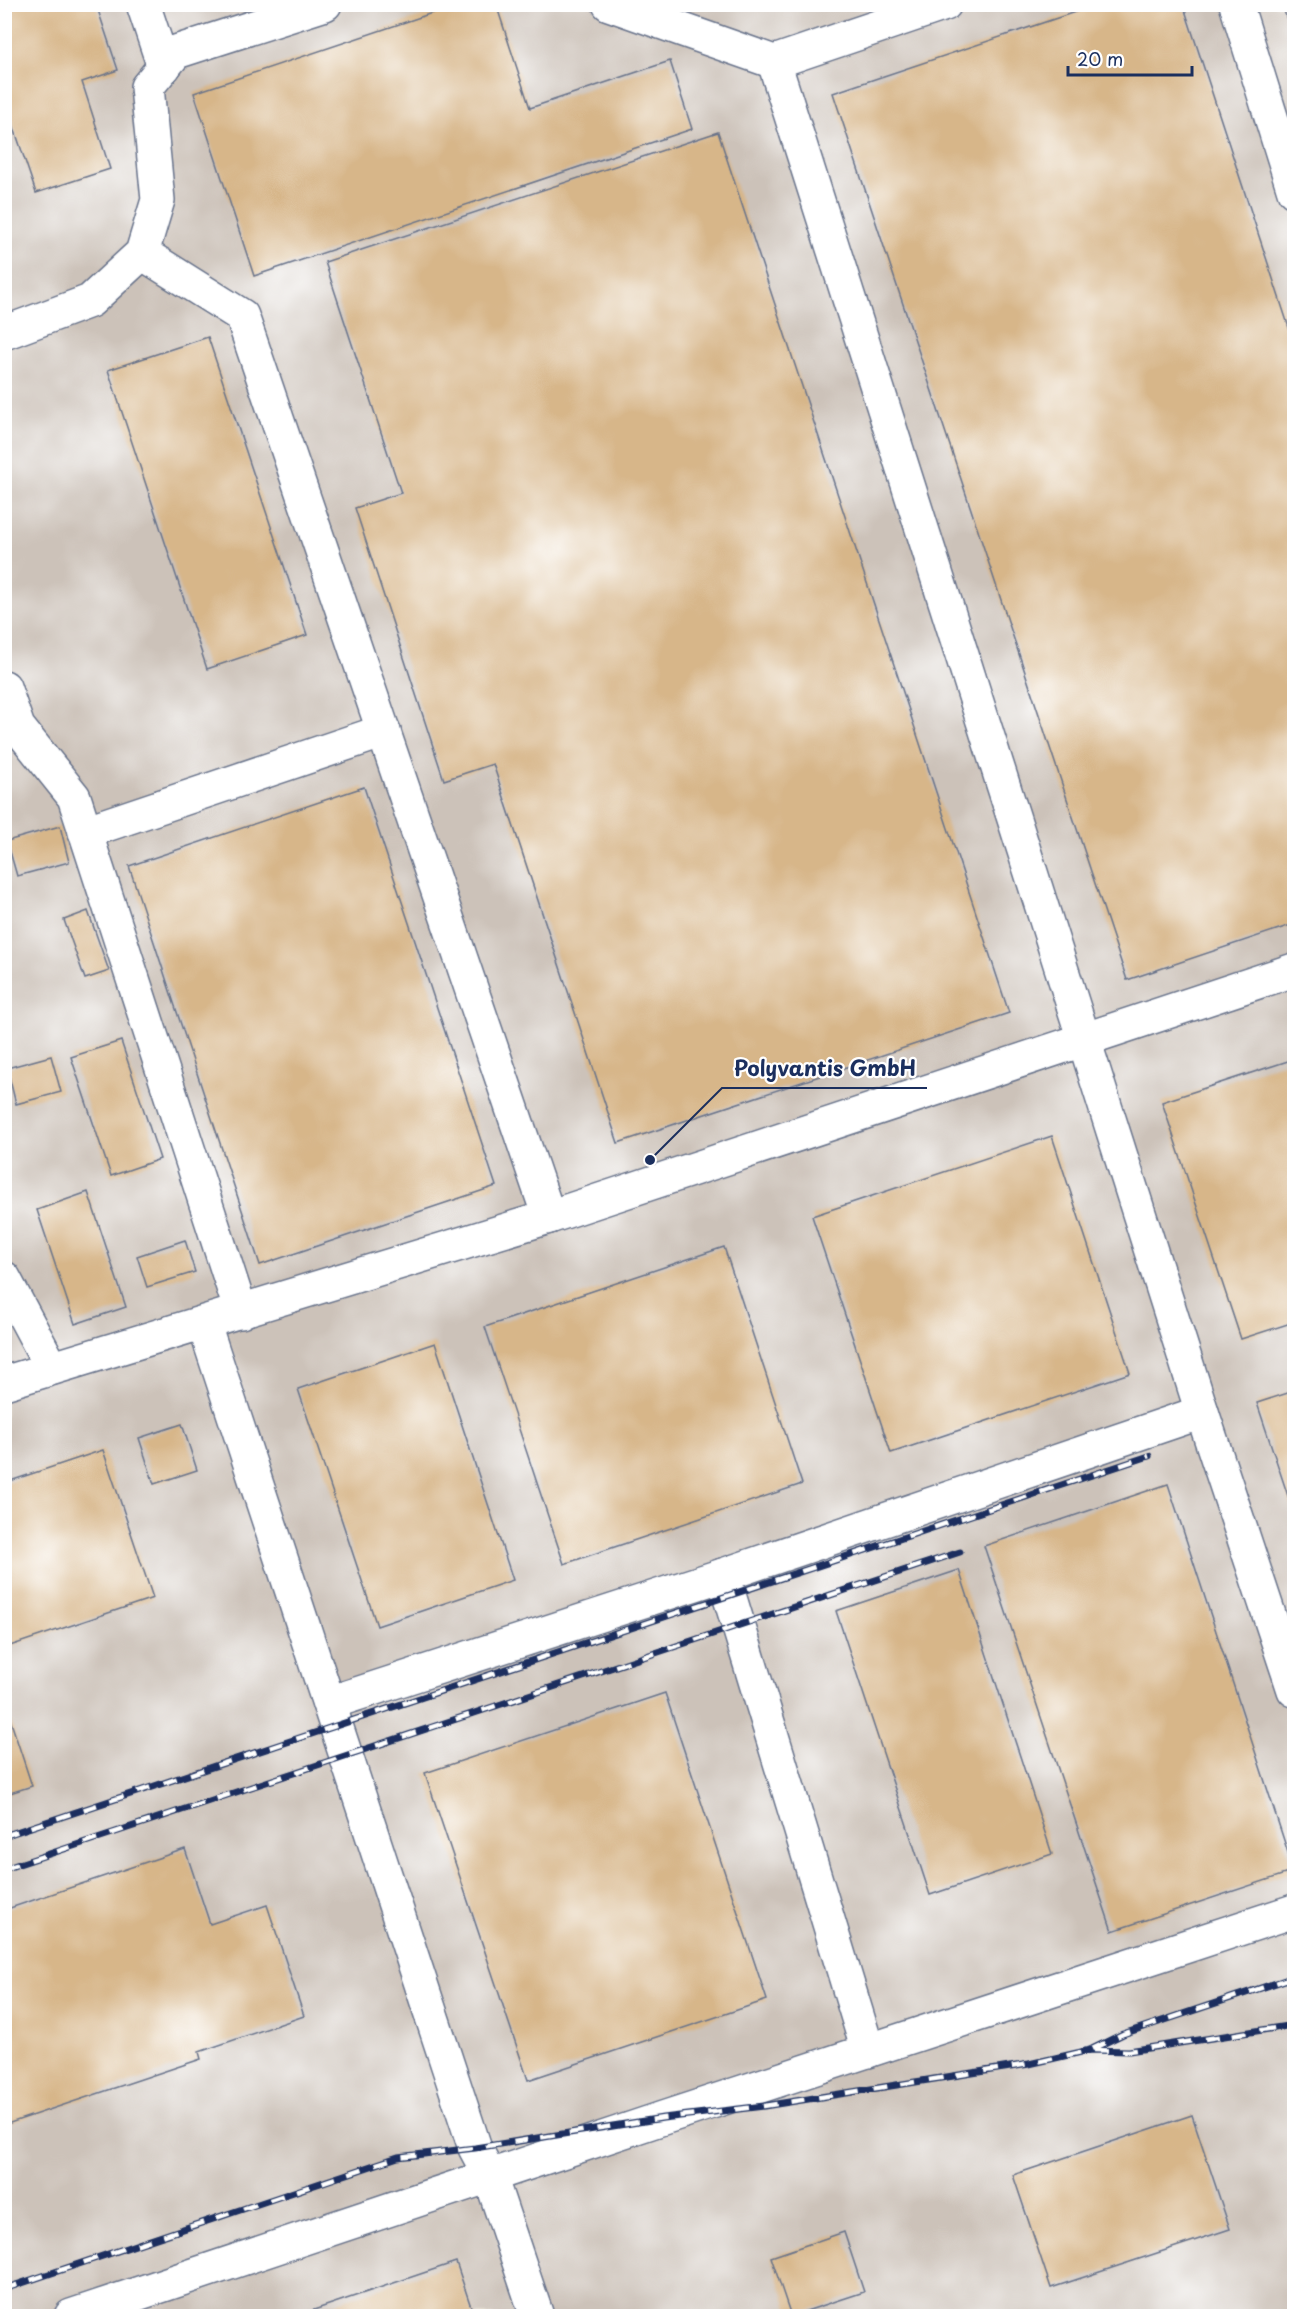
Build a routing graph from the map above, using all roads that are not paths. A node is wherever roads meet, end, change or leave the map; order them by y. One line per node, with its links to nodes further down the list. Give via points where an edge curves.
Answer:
1 (143, 4): 7 (lane)
2 (325, 4): 7 (lane, via 176,52)
3 (609, 4): 6 (lane)
4 (945, 4): 6 (lane)
5 (1236, 4): 8 (lane)
6 (774, 62): 15 (lane)
7 (164, 67): 9 (lane, via 147,87 158,200)
8 (1294, 191)
9 (141, 253): 10 (lane, via 90,301); 12 (lane, via 242,316)
10 (4, 333)
11 (4, 687): 13 (lane, via 18,727 74,797)
12 (384, 731): 13 (lane); 16 (lane)
13 (86, 832): 18 (lane)
14 (1294, 970): 15 (lane)
15 (1084, 1040): 16 (lane); 22 (lane)
16 (549, 1217): 18 (lane)
17 (4, 1278): 20 (lane)
18 (241, 1312): 19 (lane)
19 (204, 1324): 20 (lane); 25 (lane)
20 (52, 1368): 21 (lane)
21 (4, 1383)
22 (1202, 1412): 23 (lane); 24 (lane)
23 (723, 1575): 25 (lane); 27 (lane)
24 (1294, 1690)
25 (329, 1703): 28 (lane, via 476,2148)
26 (1294, 1911): 27 (lane)
27 (868, 2051): 28 (lane)
28 (490, 2176): 29 (lane); 30 (lane)
29 (71, 2316)
30 (537, 2316)

